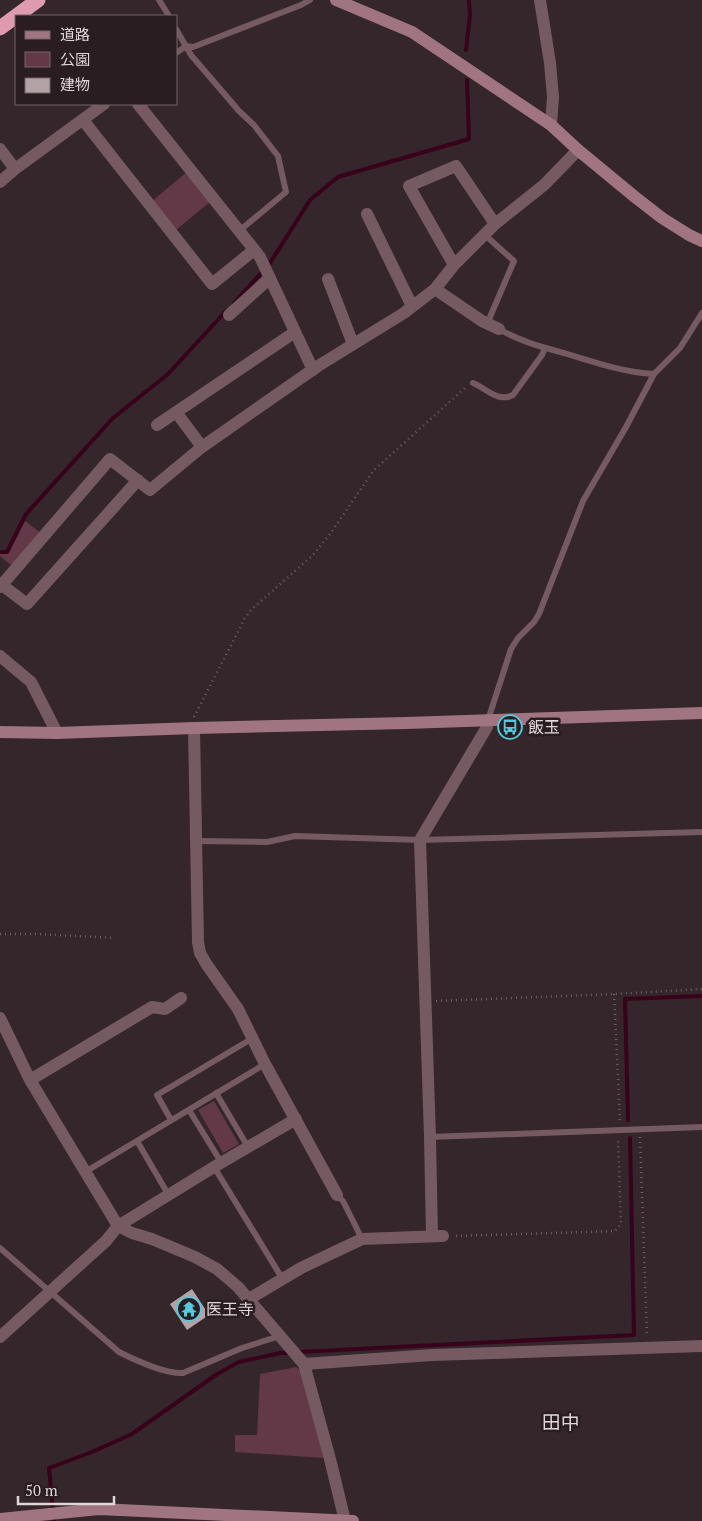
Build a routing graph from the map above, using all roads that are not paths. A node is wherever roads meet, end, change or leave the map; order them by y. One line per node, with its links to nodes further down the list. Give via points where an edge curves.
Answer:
1 (38, 0): 6 (highway)
2 (159, 0): 7 (lane)
3 (310, 0): 11 (lane, via 193,47)
4 (540, 0): 16 (street, via 553,89)
5 (346, 1): 16 (street, via 412,32)
6 (18, 15)
7 (168, 15)
8 (15, 17): 9 (highway)
9 (0, 28)
10 (178, 32): 11 (lane)
11 (186, 46): 12 (lane); 23 (lane, via 278,156 286,192)
12 (178, 52)
13 (103, 105): 15 (street)
14 (139, 105): 23 (street)
15 (83, 120): 19 (street); 26 (street, via 212,284)
16 (551, 125): 18 (street)
17 (0, 149): 19 (street)
18 (578, 150): 22 (street, via 544,185); 25 (street, via 662,218)
19 (15, 169): 20 (street)
20 (0, 182)
21 (367, 214): 31 (street)
22 (495, 224): 24 (street); 27 (street, via 456,166 409,186)
23 (239, 230): 26 (street)
24 (485, 235): 27 (street); 34 (lane, via 514,261)
25 (702, 241)
26 (254, 250): 28 (street)
27 (454, 265): 30 (street)
28 (266, 271): 33 (street); 36 (street)
29 (328, 279): 37 (street)
30 (435, 289): 31 (street); 34 (street)
31 (412, 306): 37 (street)
32 (702, 313): 40 (lane, via 680,348)
33 (229, 315)
34 (487, 324): 35 (street)
35 (499, 329): 38 (lane)
36 (295, 332): 39 (street); 42 (street)
37 (353, 344): 39 (street)
38 (544, 348): 40 (lane, via 619,370); 41 (lane, via 508,398 493,395)
39 (313, 370): 44 (street)
40 (654, 374): 49 (lane, via 583,501 539,614 511,649)
41 (473, 383)
42 (176, 412): 43 (street); 44 (street)
43 (157, 425)
44 (202, 447): 45 (street, via 150,490)
45 (138, 480): 46 (street, via 28,604); 46 (street, via 110,459)
46 (1, 586)
47 (0, 656): 52 (street, via 31,682)
48 (702, 713): 49 (street)
49 (488, 720): 50 (street); 54 (street, via 487,727)
50 (194, 728): 52 (street); 55 (street)
51 (0, 732): 52 (street)
52 (57, 733)
53 (702, 832): 54 (lane)
54 (420, 840): 55 (lane, via 295,836 267,842); 66 (street)
55 (196, 841): 58 (street, via 200,953 238,1009)
56 (181, 998): 60 (street, via 166,1009 152,1007)
57 (0, 1018): 60 (street)
58 (253, 1038): 59 (street); 64 (lane, via 157,1095)
59 (265, 1064): 61 (lane); 63 (street)
60 (30, 1080): 70 (street)
61 (216, 1093): 62 (lane); 68 (lane)
62 (189, 1110): 64 (lane); 69 (lane)
63 (296, 1119): 68 (street); 72 (street)
64 (171, 1120): 67 (lane)
65 (702, 1127): 66 (lane)
66 (430, 1137): 74 (street, via 438,1236)
67 (137, 1141): 70 (lane); 71 (lane)
68 (248, 1147): 69 (street)
69 (217, 1164): 71 (street); 76 (lane)
70 (85, 1172): 73 (street)
71 (168, 1194): 73 (street)
72 (337, 1195): 74 (lane)
73 (118, 1226): 77 (street); 78 (street, via 217,1269)
74 (362, 1239): 76 (street)
75 (0, 1248): 77 (lane)
76 (282, 1278): 78 (street)
77 (50, 1292): 79 (street); 80 (lane, via 119,1352 174,1373)
78 (248, 1299): 80 (street)
79 (1, 1333)
80 (280, 1336): 82 (street)
81 (702, 1346): 82 (street, via 432,1355)
82 (304, 1364): 84 (street)
83 (0, 1519): 84 (street, via 99,1509)
84 (345, 1521): 85 (street)
85 (353, 1521)

